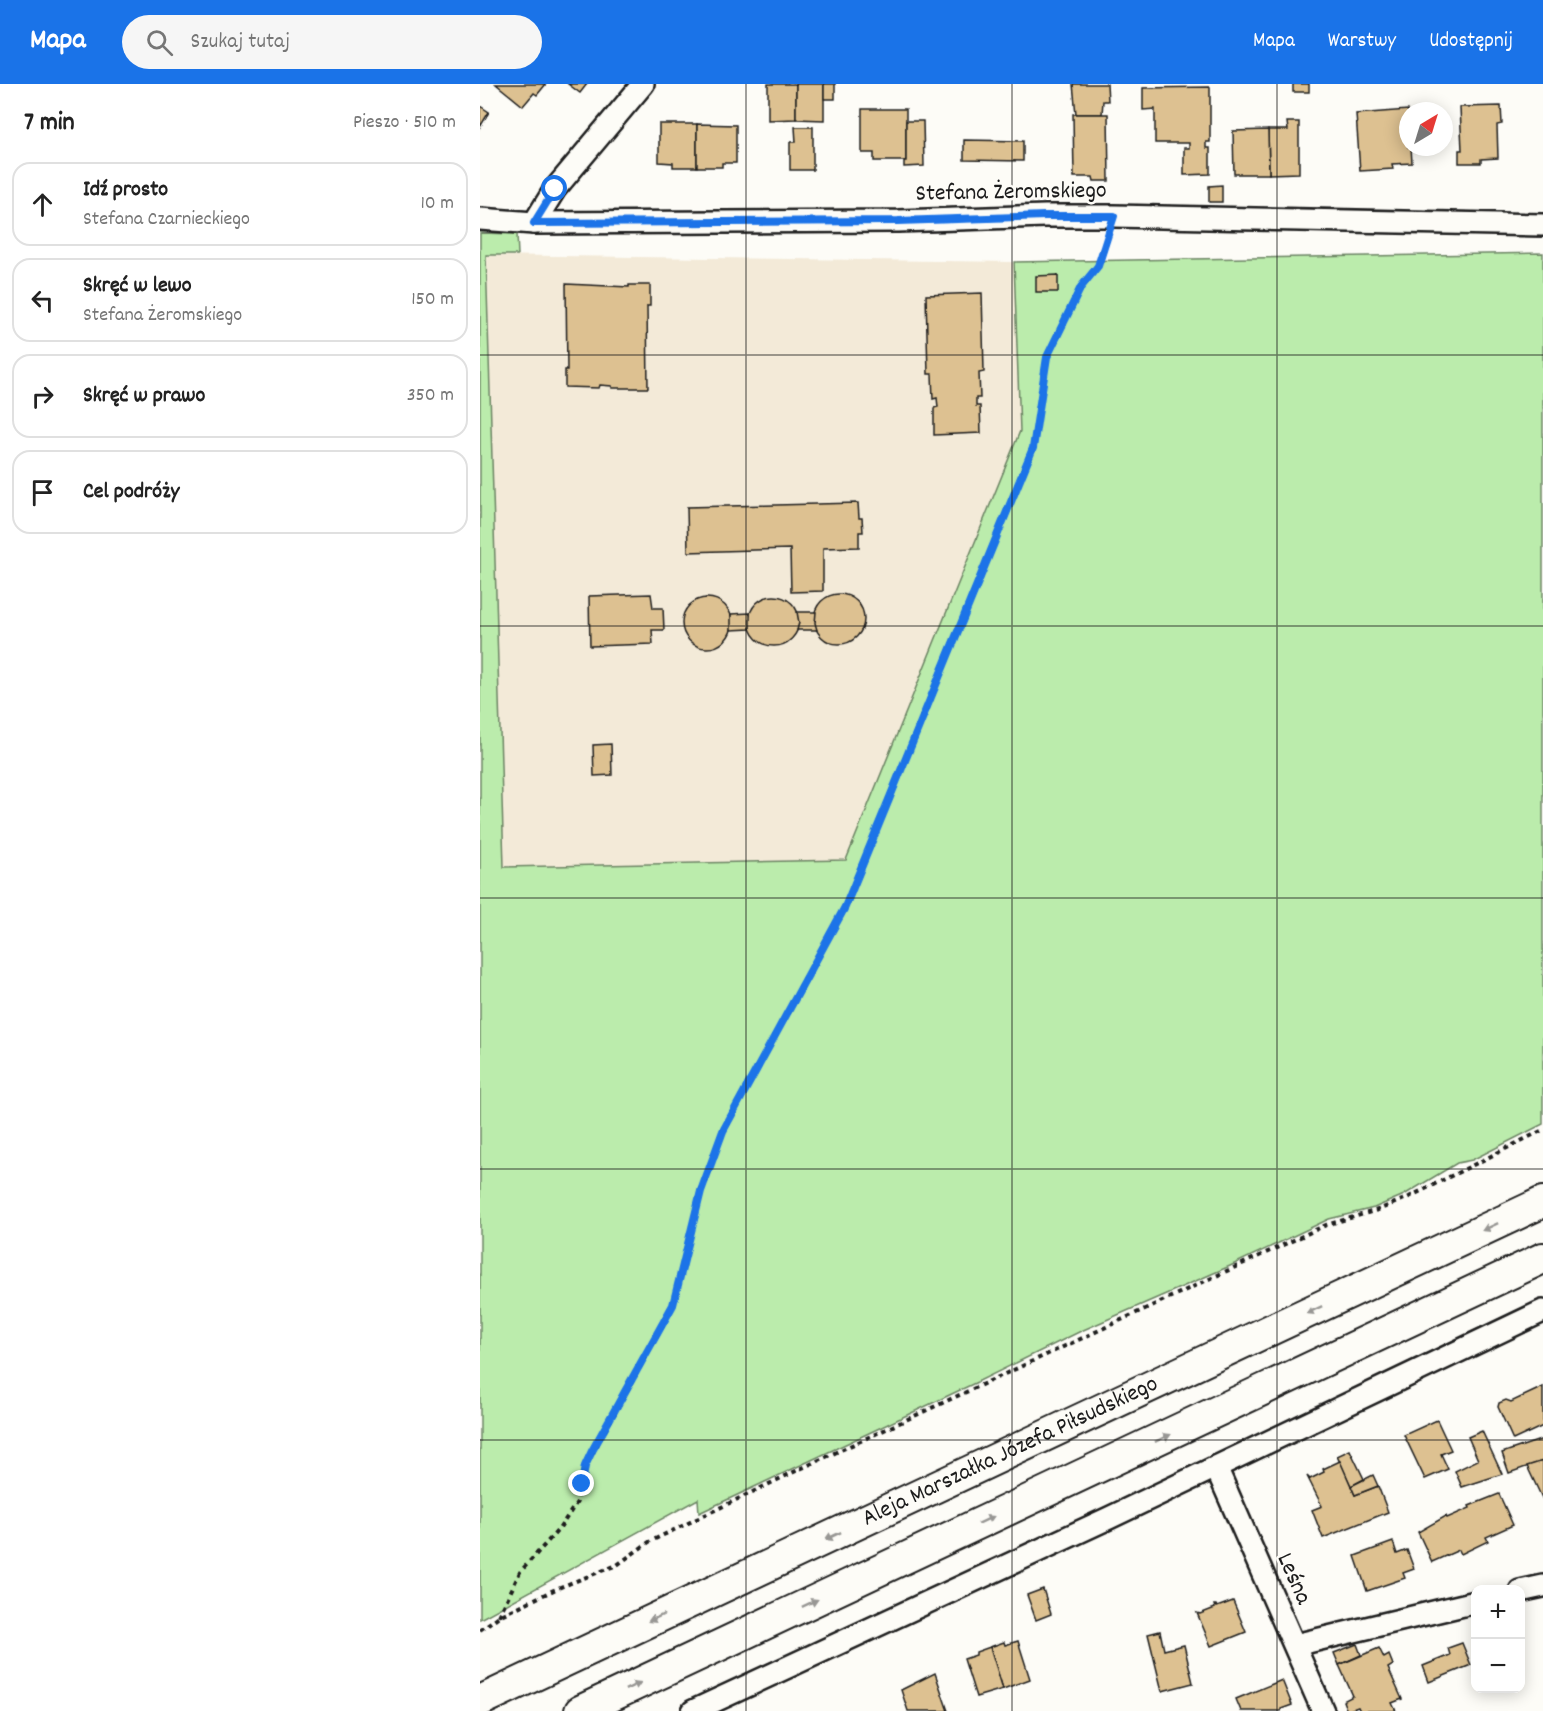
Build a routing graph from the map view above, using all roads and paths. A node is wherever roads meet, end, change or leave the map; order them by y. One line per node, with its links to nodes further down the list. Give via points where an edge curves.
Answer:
1 (643, 84): 4 (street, via 555,189)
2 (1114, 216): 4 (street, Stefana Żeromskiego); 5 (street, Stefana Żeromskiego); 14 (path, via 1098,266 1081,287 1047,357 1033,448 845,907 723,1131 701,1191 673,1305 585,1466 577,1502 559,1529 520,1572)
3 (480, 219): 4 (street, Stefana Żeromskiego)
4 (534, 223)
5 (1543, 225)
6 (1543, 1130): 14 (path, via 1407,1198 1326,1225 822,1459 650,1542 617,1565)
7 (1543, 1202): 17 (main road, Aleja Marszałka Józefa Piłsudskiego, one-way to 17)
8 (1543, 1258): 18 (main road, one-way to 8)
9 (1543, 1311): 10 (street)
10 (1216, 1467): 16 (street, Leśna); 19 (street)
11 (1543, 1586): 12 (street)
12 (1525, 1590)
13 (1471, 1603): 16 (street)
14 (499, 1616): 15 (path)
15 (480, 1630)
16 (1295, 1645): 20 (street, Leśna)
17 (480, 1701)
18 (580, 1711)
19 (693, 1711)
20 (1323, 1711)

